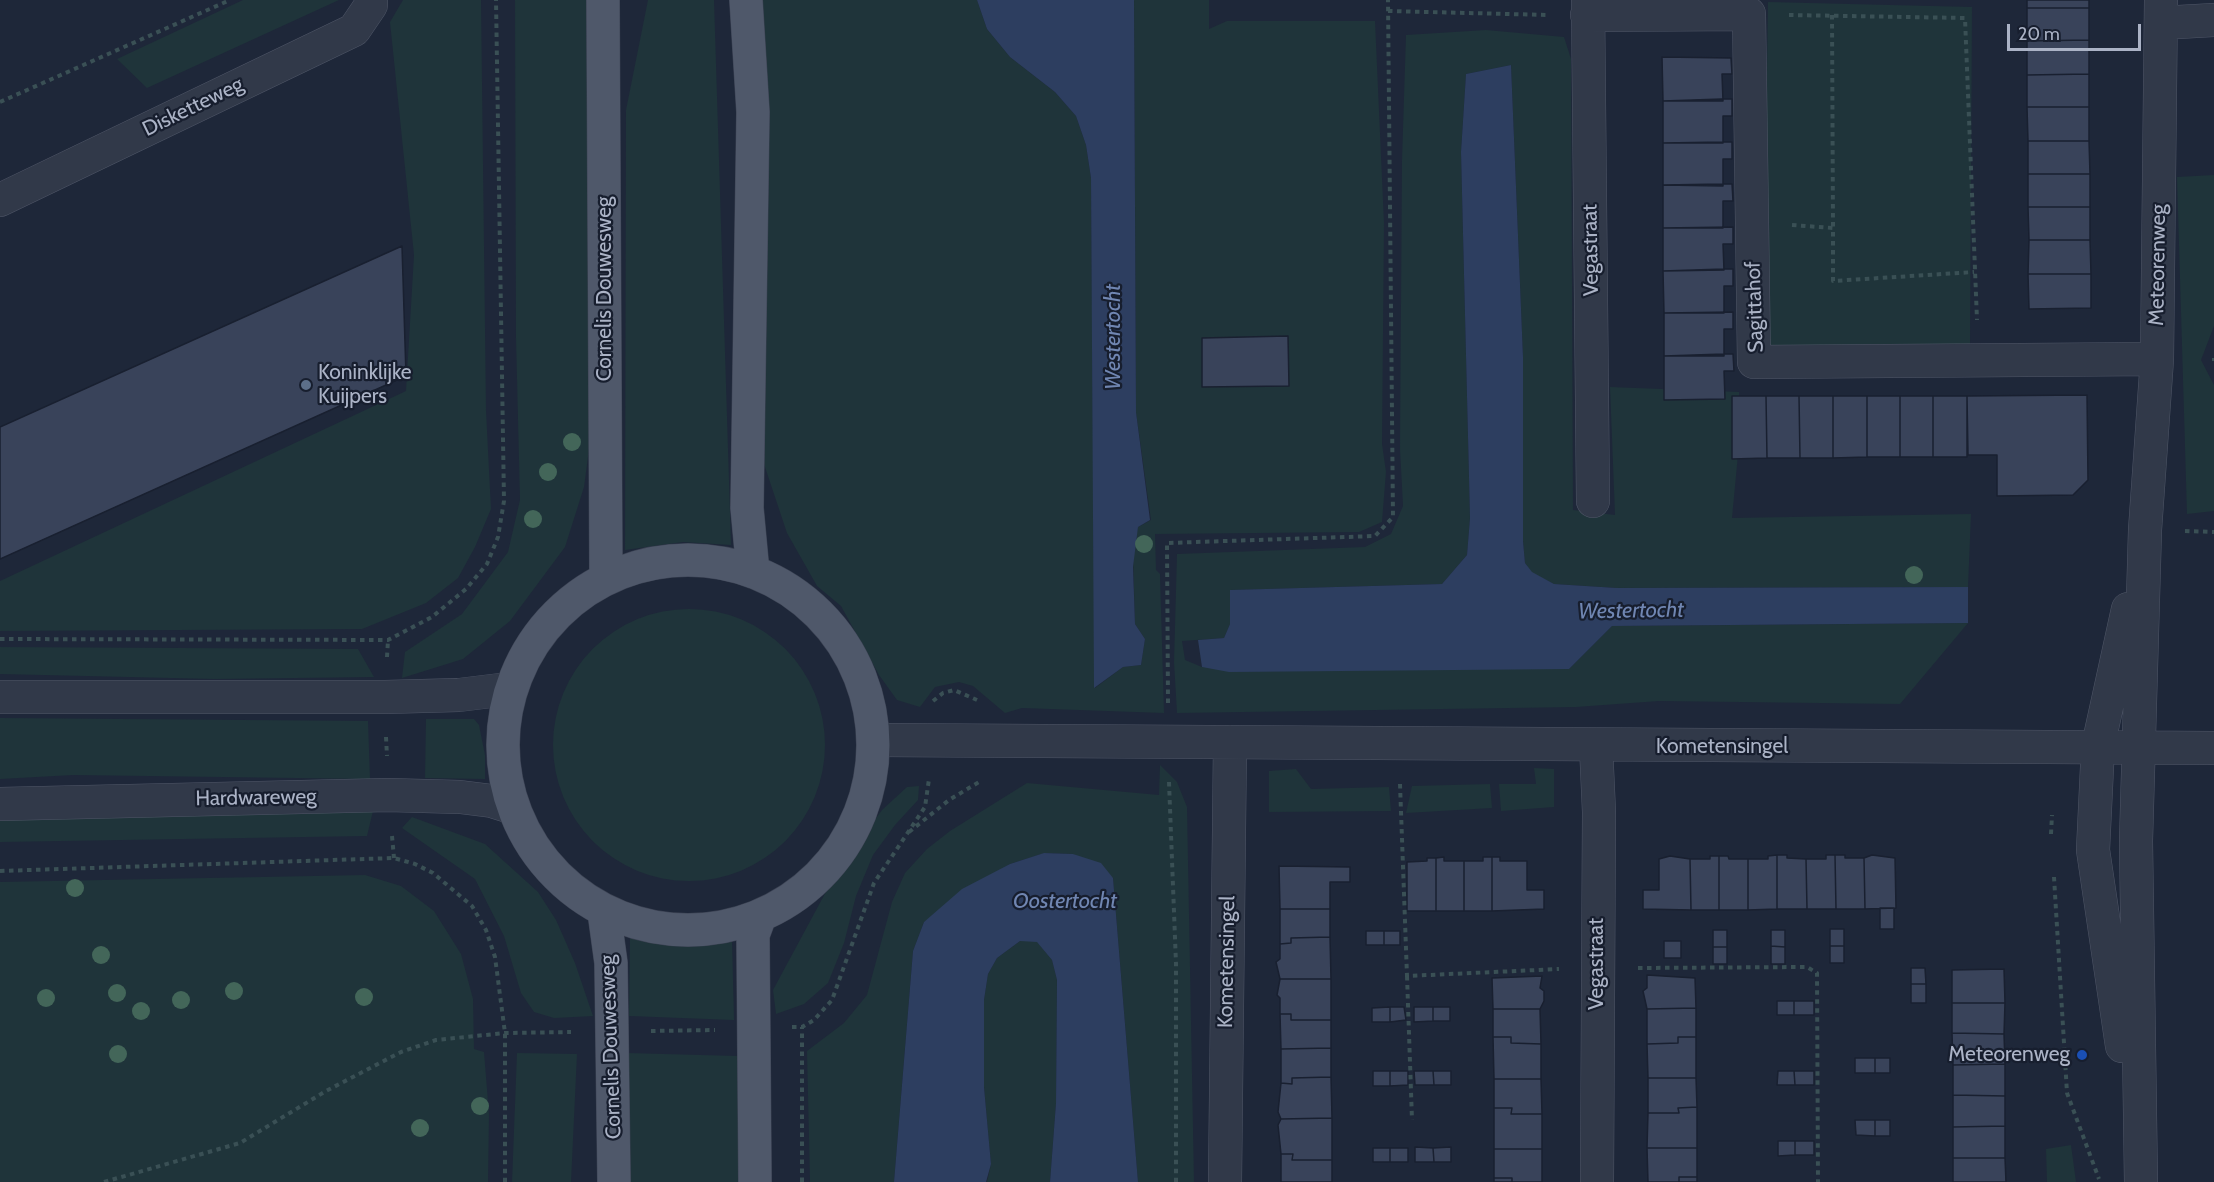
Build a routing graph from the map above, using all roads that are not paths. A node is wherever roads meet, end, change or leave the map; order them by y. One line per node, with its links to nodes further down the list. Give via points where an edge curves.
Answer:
1 (371, 0): 7 (street, Disketteweg, via 354,30)
2 (603, 0): 12 (main road, Cornelis Douwesweg)
3 (746, 0): 11 (main road, via 753,112 747,508)
4 (1588, 8): 8 (street, Sagittahof, via 1749,14 1754,362); 9 (street, Vegastraat)
5 (2161, 12): 6 (street); 8 (street, Meteorenweg)
6 (2214, 20)
7 (0, 200)
8 (2157, 359): 10 (street, Meteorenweg)
9 (1593, 501)
10 (2145, 530): 18 (street, Meteorenweg); 19 (street, Meteorenweg)
11 (753, 572): 12 (main road, via 689,557 648,564); 15 (main road, via 783,584 820,612 849,650 868,693)
12 (606, 579): 13 (main road, via 559,614 529,649)
13 (508, 689): 14 (street, via 459,695); 22 (main road, via 500,748)
14 (0, 697)
15 (875, 740): 16 (street, Kometensingel, via 1168,727); 24 (main road, via 867,799 840,853 799,896)
16 (1230, 742): 17 (street, Kometensingel); 27 (street, Kometensingel)
17 (1596, 746): 18 (street, Kometensingel); 28 (street, Vegastraat)
18 (2098, 746): 19 (street, Kometensingel); 29 (street, Meteorenweg, via 2093,850)
19 (2139, 747): 20 (street, Kometensingel); 29 (street, Meteorenweg, via 2136,840)
20 (2214, 748)
21 (0, 804): 22 (street, Hardwareweg, via 388,795 460,797)
22 (511, 807): 23 (main road, via 526,839 547,868 573,893)
23 (604, 912): 24 (main road, via 650,928 698,932); 25 (main road, Cornelis Douwesweg, via 612,974)
24 (759, 916): 26 (main road, via 753,935)
25 (614, 1182)
26 (755, 1182)
27 (1225, 1182)
28 (1597, 1182)
29 (2141, 1182)

